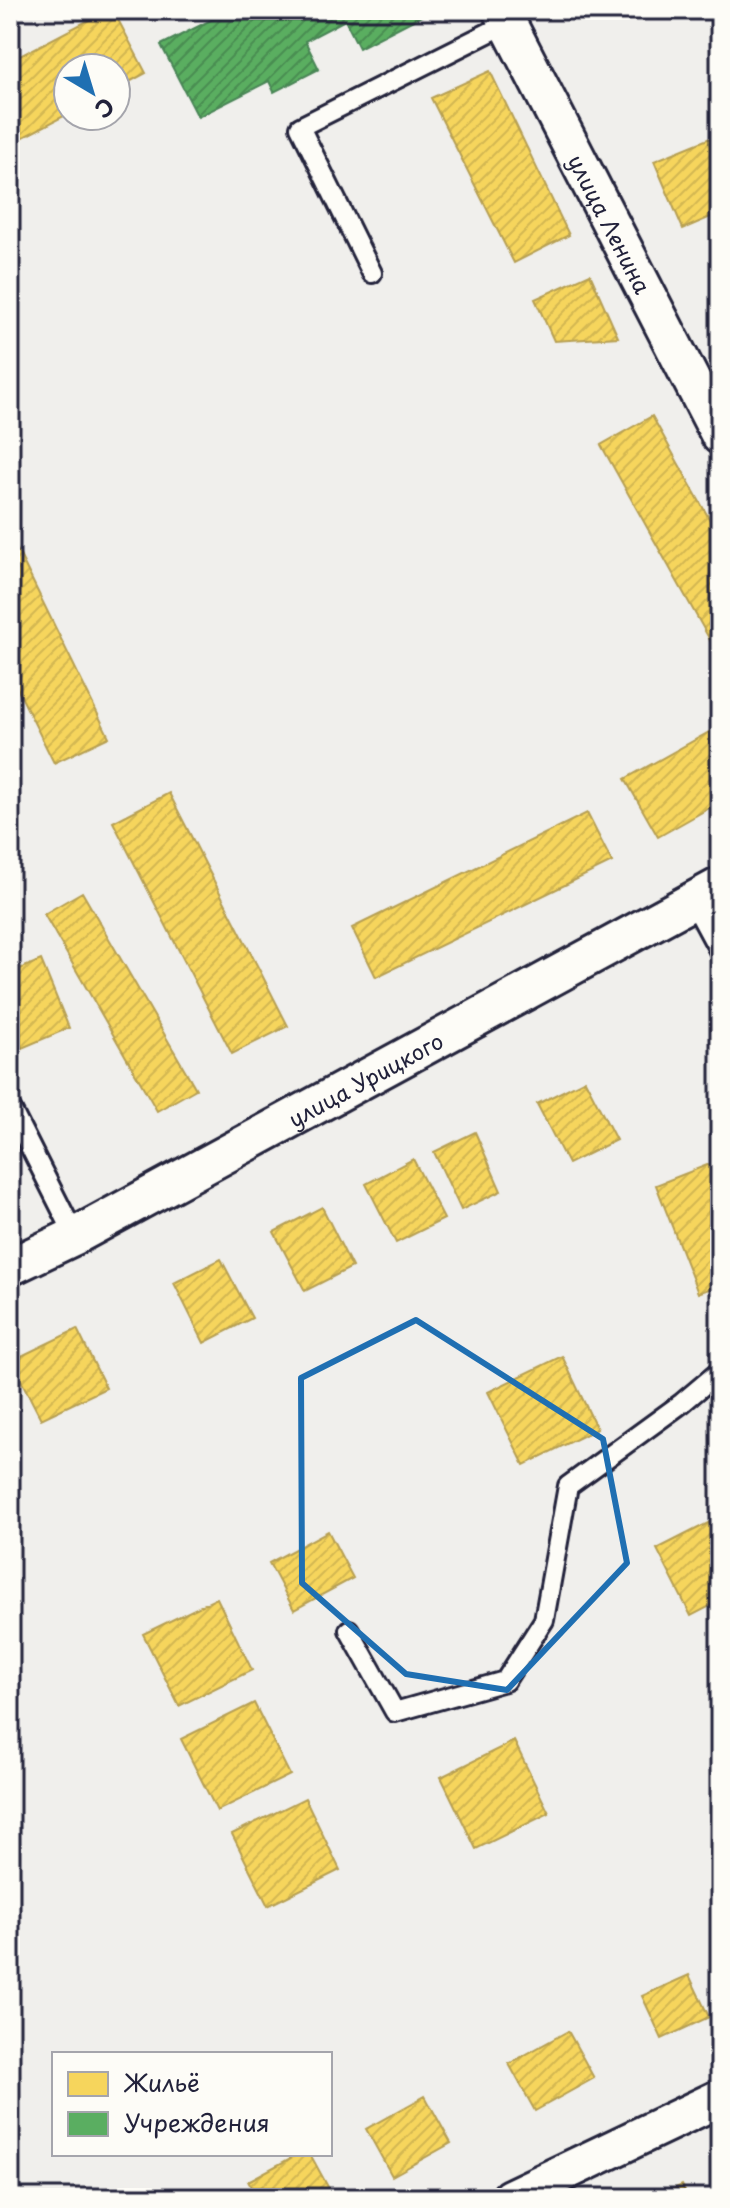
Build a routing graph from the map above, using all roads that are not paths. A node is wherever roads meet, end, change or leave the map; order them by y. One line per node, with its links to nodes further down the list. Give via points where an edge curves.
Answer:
1 (505, 16): 2 (lane, via 300,127); 3 (street, улица Ленина)
2 (372, 273)
3 (720, 436)
4 (706, 893): 5 (lane); 7 (street, улица Урицкого)
5 (720, 952)
6 (10, 1107): 7 (lane)
7 (75, 1236): 8 (street, улица Урицкого)
8 (10, 1267)
9 (720, 1371): 10 (lane, via 568,1486 544,1620 505,1681 395,1712)
10 (349, 1630)
11 (720, 2098): 12 (street)
12 (510, 2198)

